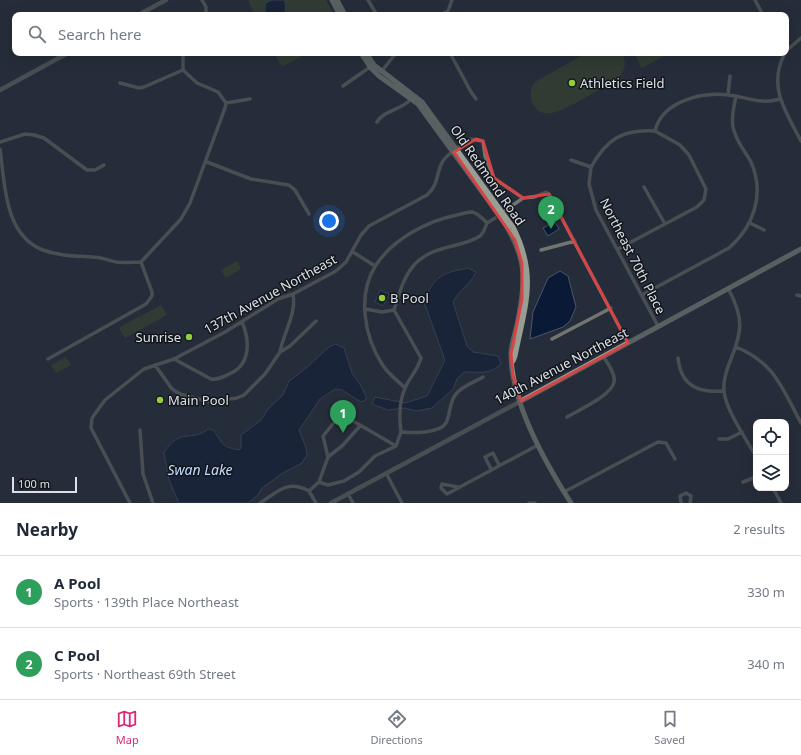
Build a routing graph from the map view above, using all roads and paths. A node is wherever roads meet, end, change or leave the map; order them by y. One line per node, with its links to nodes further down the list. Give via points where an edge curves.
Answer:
1 (166, 0): 8 (street)
2 (202, 0): 9 (street)
3 (332, 0): 10 (main road)
4 (337, 0): 11 (main road)
5 (368, 0): 12 (street)
6 (452, 0): 13 (street, via 451,7)
7 (755, 0): 14 (street)
8 (144, 12)
9 (206, 12)
10 (338, 12)
11 (343, 12)
12 (375, 12)
13 (444, 12)
14 (762, 12)
15 (801, 38): 16 (street)
16 (789, 48)
17 (62, 56): 30 (street)
18 (183, 56): 25 (street)
19 (363, 56): 24 (main road, Old Redmond Road)
20 (368, 56): 26 (main road, Old Redmond Road)
21 (394, 56): 26 (street)
22 (452, 56): 35 (street)
23 (783, 56): 36 (street, via 777,73)
24 (370, 67): 26 (main road, Old Redmond Road); 29 (street)
25 (183, 70): 28 (street, via 144,87); 37 (street, via 197,83 218,92)
26 (380, 74): 32 (main road, Old Redmond Road)
27 (730, 76): 31 (street)
28 (120, 83)
29 (342, 86)
30 (0, 90)
31 (728, 95): 33 (street); 39 (street, via 693,98 681,103 664,113 656,124)
32 (413, 96): 38 (street, via 397,110 383,115); 43 (main road, Old Redmond Road)
33 (736, 96): 36 (street, via 758,102); 54 (street, via 733,128 750,162 757,184 755,207)
34 (250, 99): 37 (street)
35 (476, 99)
36 (780, 99): 41 (street)
37 (226, 103): 45 (street)
38 (377, 122)
39 (655, 131): 47 (street, via 636,131 614,138 599,152); 55 (street, via 680,144 706,189 701,203)
40 (0, 142): 46 (street, via 29,133 44,138 87,170 95,170)
41 (801, 142)
42 (0, 149): 62 (street, via 13,222 35,247 67,256)
43 (455, 150): 49 (street, via 470,139 483,141 494,178); 61 (street, 137th Avenue Northeast, via 443,162 435,188 369,226 361,235); 85 (main road, Old Redmond Road, via 504,222 519,250 524,286 511,354 513,375)
44 (571, 160): 47 (street)
45 (207, 162): 51 (street, via 251,179 289,185 295,190); 62 (street, via 181,219)
46 (104, 165)
47 (591, 167): 58 (street, Northeast 70th Place, via 591,196)
48 (644, 187): 55 (street)
49 (523, 198): 50 (street); 57 (street, via 546,192 550,194)
50 (506, 210)
51 (309, 214)
52 (495, 218): 53 (street)
53 (487, 223): 63 (street, via 472,212 438,219 398,242); 69 (street, via 485,231 480,236 442,248 416,263 405,278)
54 (750, 223): 56 (street); 66 (street, via 729,248)
55 (665, 224): 58 (street)
56 (764, 230)
57 (575, 241): 60 (street); 67 (street)
58 (618, 249): 66 (street, Northeast 70th Place)
59 (801, 249): 64 (main road, 140th Avenue Northeast)
60 (541, 250)
61 (353, 252): 63 (street); 65 (street, 137th Avenue Northeast, via 339,269)
62 (141, 262): 79 (street, via 152,292 150,301)
63 (375, 266): 68 (street, via 364,292)
64 (728, 288): 72 (main road, 140th Avenue Northeast); 75 (street, via 740,312 741,321)
65 (293, 294): 71 (street, 137th Avenue Northeast, via 278,299); 76 (street, via 292,312)
66 (642, 295): 72 (street, Northeast 70th Place)
67 (611, 308): 73 (street); 74 (street)
68 (364, 309): 69 (street, via 382,312); 83 (street, via 369,332 385,369)
69 (394, 310): 83 (street, via 421,358)
70 (316, 321): 76 (street)
71 (242, 322): 80 (street, 137th Avenue Northeast); 80 (street, via 248,338 244,363 235,372 218,380 211,379)
72 (658, 326): 74 (main road, 140th Avenue Northeast)
73 (552, 339)
74 (628, 342): 77 (main road, 140th Avenue Northeast)
75 (736, 347): 84 (street, via 727,371); 87 (street, via 752,353 768,367 777,378)
76 (280, 352): 81 (street, via 271,367 244,395 228,401 210,402 180,394 172,389)
77 (603, 356): 85 (main road, 140th Avenue Northeast); 86 (street, via 615,381 609,391 600,398)
78 (678, 358): 84 (street, via 679,370 691,385 709,392)
79 (48, 359)
80 (174, 359): 81 (street, 137th Avenue Northeast)
81 (155, 365): 109 (street, 137th Avenue Northeast, via 144,369 105,400 91,423 93,434)
82 (483, 377): 90 (street, via 458,392 451,401 442,426 415,434)
83 (405, 388): 90 (street, via 400,410)
84 (724, 391): 91 (street)
85 (521, 401): 93 (main road, Old Redmond Road); 100 (street, 140th Avenue Northeast)
86 (567, 417)
87 (801, 424)
88 (360, 426): 94 (street); 96 (street, via 342,446); 96 (street, via 341,414 323,436)
89 (140, 430): 110 (street, via 142,474)
90 (401, 432): 94 (street)
91 (742, 432): 92 (street, via 728,440); 95 (street)
92 (719, 439)
93 (538, 445): 98 (street); 107 (main road, Old Redmond Road, via 548,468)
94 (396, 446): 102 (street, via 375,456 359,472 344,481 328,485)
95 (755, 455)
96 (328, 456): 102 (street)
97 (675, 459): 107 (street, via 666,443 658,442)
98 (499, 465): 99 (street); 99 (street, via 493,453 485,457)
99 (491, 469): 104 (street)
100 (386, 474): 108 (street, 140th Avenue Northeast); 115 (street)
101 (753, 478): 103 (street)
102 (320, 482): 105 (street)
103 (743, 482)
104 (458, 487)
105 (309, 491): 111 (street, via 288,486); 112 (street)
106 (775, 491): 121 (street)
107 (564, 492): 118 (main road, Old Redmond Road)
108 (348, 494): 113 (street, 140th Avenue Northeast); 114 (street)
109 (130, 503)
110 (154, 503)
111 (260, 503)
112 (316, 503)
113 (331, 503)
114 (354, 503)
115 (402, 503)
116 (529, 503): 117 (street)
117 (535, 503)
118 (571, 503)
119 (681, 503): 120 (street, via 680,496 686,493 691,496)
120 (690, 503)
121 (781, 503)

